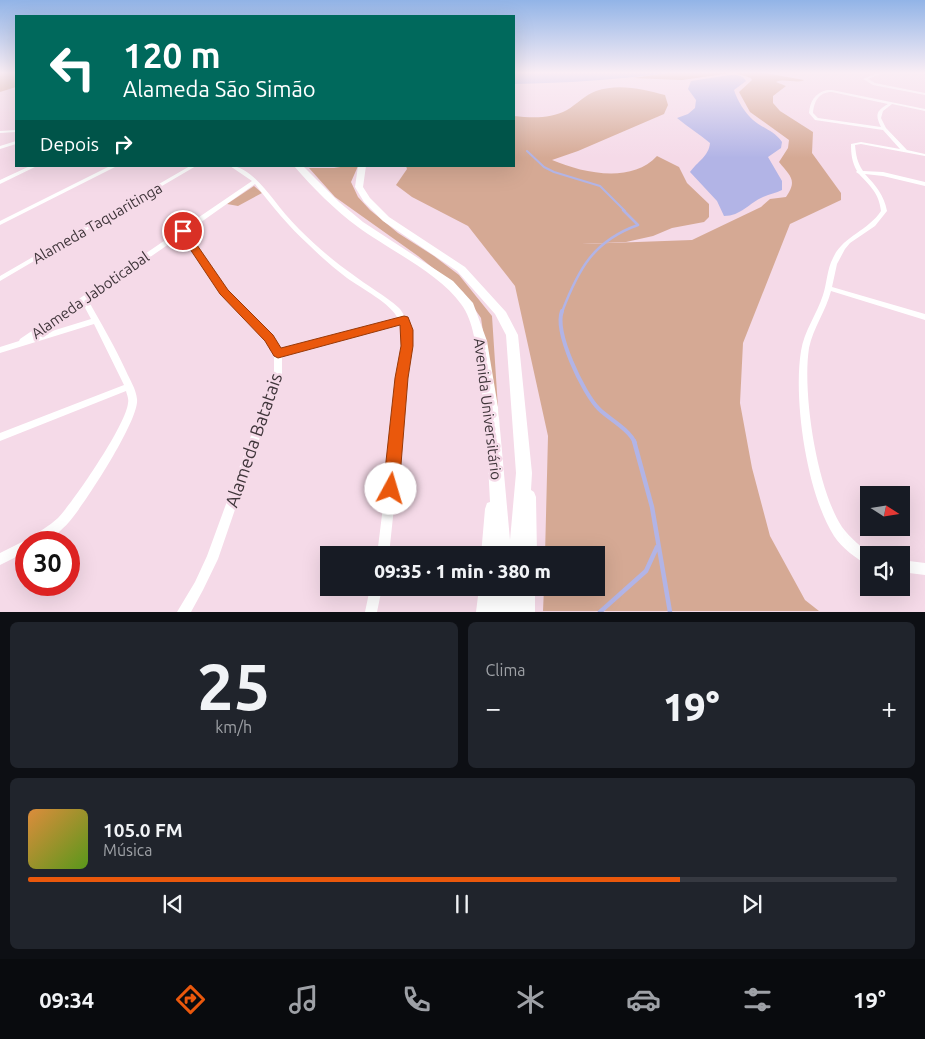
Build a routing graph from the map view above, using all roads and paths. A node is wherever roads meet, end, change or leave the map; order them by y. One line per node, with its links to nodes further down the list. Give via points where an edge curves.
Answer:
1 (814, 102): 5 (street, via 811,112 817,119)
2 (883, 102): 3 (street)
3 (891, 103): 4 (street); 5 (street, via 879,115)
4 (925, 110)
5 (884, 129): 10 (street)
6 (15, 131): 7 (street)
7 (0, 132)
8 (15, 142): 9 (street)
9 (0, 148)
10 (905, 151): 11 (street); 18 (street, via 854,143 853,159)
11 (925, 156)
12 (32, 167): 20 (street)
13 (113, 167): 22 (street)
14 (192, 167): 24 (street, Alameda Taquaritinga)
15 (234, 167): 19 (street)
16 (299, 167): 35 (main road, Avenida Universitário, via 360,224 449,283 467,303 481,341)
17 (362, 167): 36 (main road, Avenida Universitário, via 359,186 376,210 461,269 506,322 512,335)
18 (859, 172): 21 (street); 25 (street, via 881,196 884,211 873,227 851,240 837,254)
19 (256, 181): 23 (street, Alameda Jaboticabal); 29 (street, via 311,244 390,304)
20 (0, 182)
21 (925, 184)
22 (0, 223)
23 (183, 231): 26 (street, Alameda Jaboticabal); 32 (street, Alameda Batatais, via 224,292 269,338)
24 (0, 279)
25 (829, 288): 27 (street); 44 (street, via 810,328 805,349 803,398 820,484 831,517 838,530)
26 (84, 299): 28 (street); 30 (street, Alameda Jaboticabal)
27 (925, 317)
28 (95, 320): 30 (street); 33 (street)
29 (404, 320): 32 (street); 38 (street, via 407,346)
30 (23, 341): 31 (street)
31 (0, 350)
32 (278, 353): 53 (street, Alameda Batatais, via 278,373 212,560)
33 (128, 387): 34 (street); 37 (street, via 133,402 130,414 78,503)
34 (0, 437)
35 (495, 450): 39 (main road); 40 (main road, Avenida Universitário)
36 (524, 473): 41 (main road, Avenida Universitário); 42 (main road, via 528,499)
37 (52, 531)
38 (384, 546)
39 (490, 546)
40 (501, 546)
41 (518, 546)
42 (528, 546)
43 (15, 552): 45 (street)
44 (860, 552)
45 (0, 559)
46 (910, 567): 47 (street)
47 (925, 569)
48 (374, 596): 54 (street)
49 (487, 596): 55 (main road)
50 (502, 596): 56 (main road)
51 (513, 596): 57 (main road)
52 (526, 596): 58 (main road)
53 (183, 612)
54 (371, 612)
55 (486, 612)
56 (501, 612)
57 (511, 612)
58 (525, 612)

